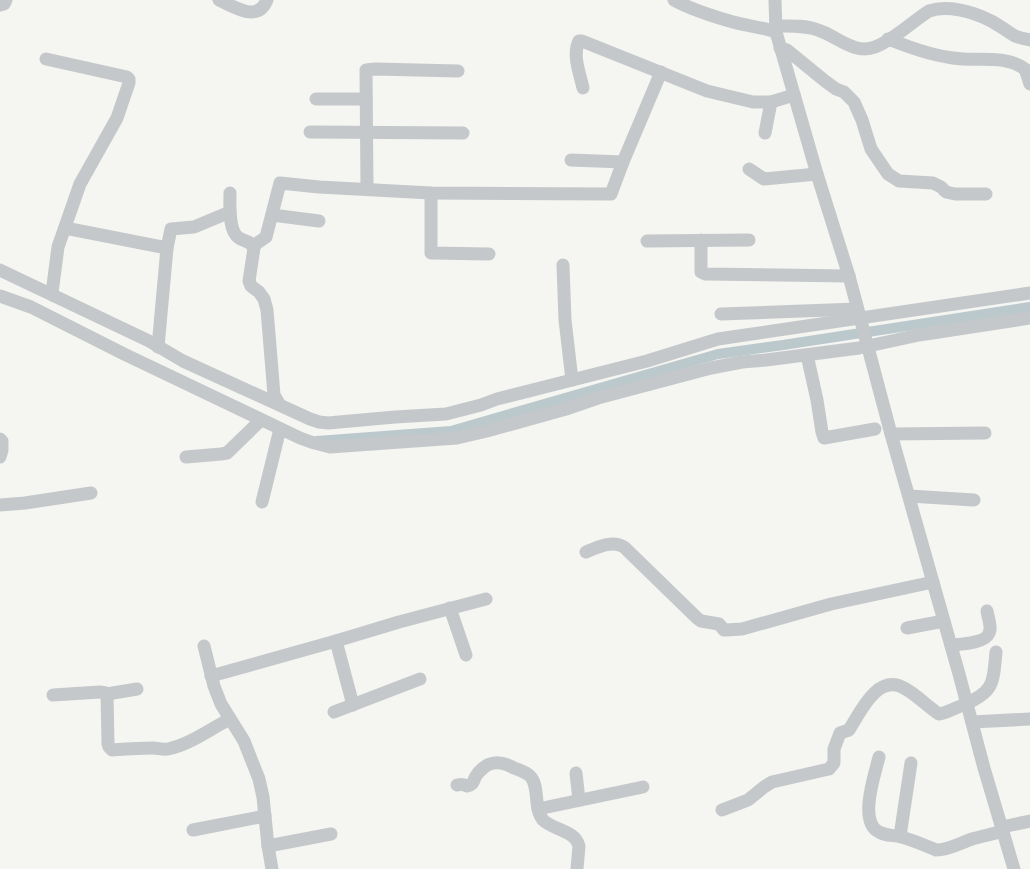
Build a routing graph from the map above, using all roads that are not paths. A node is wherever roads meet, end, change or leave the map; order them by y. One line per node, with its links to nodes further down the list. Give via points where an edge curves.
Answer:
1 (6, 0): 6 (street)
2 (219, 0): 3 (street, via 252,13 266,4)
3 (267, 0)
4 (674, 0): 7 (street)
5 (775, 0): 8 (street)
6 (0, 5)
7 (697, 5): 8 (street, via 734,22)
8 (776, 29): 9 (street, via 793,26 819,30 846,44 863,48 874,47); 11 (street)
9 (888, 40): 10 (street, via 921,16 936,9 971,13 988,19 1016,37); 15 (street, via 954,59 998,59 1012,62 1025,69)
10 (1030, 40)
11 (780, 48): 17 (street); 32 (street, via 787,50 854,102 871,149 888,174 898,181 933,183 946,192)
12 (46, 59): 36 (street, via 130,79 117,118 80,184)
13 (458, 70): 19 (street, via 366,70)
14 (661, 72): 16 (street, via 579,41 576,48 577,65); 20 (street, via 707,91 753,102); 26 (street)
15 (1030, 84)
16 (583, 88)
17 (794, 95): 20 (street); 28 (street)
18 (316, 99): 19 (street)
19 (366, 99): 22 (street)
20 (771, 102): 24 (street)
21 (310, 132): 22 (street)
22 (366, 132): 23 (street); 29 (street)
23 (463, 133)
24 (765, 133)
25 (571, 160): 26 (street)
26 (623, 162): 31 (street, via 611,194)
27 (749, 169): 28 (street, via 764,179)
28 (816, 174): 45 (street)
29 (367, 189): 31 (street); 34 (street, via 280,184)
30 (230, 193): 33 (street)
31 (431, 193): 42 (street, via 431,253)
32 (986, 194)
33 (230, 212): 40 (street, via 233,232); 41 (street, via 194,227 171,229)
34 (272, 215): 35 (street); 40 (street, via 266,236)
35 (319, 221)
36 (65, 228): 41 (street); 48 (street, via 58,247 52,293)
37 (701, 240): 38 (street); 39 (street); 45 (street, via 700,267 701,272 705,274)
38 (749, 240)
39 (647, 241)
40 (254, 246): 56 (street, via 250,281 264,299 267,310 274,395)
41 (167, 248): 53 (street)
42 (489, 254)
43 (563, 265): 55 (street, via 565,320)
44 (0, 270): 48 (street)
45 (849, 276): 50 (street)
46 (1030, 293): 50 (street)
47 (0, 296): 57 (street, via 31,307)
48 (54, 296): 53 (street)
49 (721, 314): 50 (street)
50 (860, 318): 52 (street); 55 (street, via 718,339)
51 (1030, 318): 52 (street)
52 (868, 344): 54 (street); 61 (street)
53 (158, 347): 56 (street)
54 (807, 355): 58 (street, via 711,368 457,438 330,446 311,442); 59 (street, via 824,438)
55 (572, 380): 56 (street, via 446,414 328,423 318,422)
56 (280, 405)
57 (261, 420): 58 (street); 64 (street, via 227,453)
58 (280, 429): 68 (street)
59 (875, 429)
60 (985, 433): 61 (street)
61 (891, 434): 66 (street)
62 (0, 439): 63 (street)
63 (0, 457)
64 (186, 457)
65 (90, 493): 69 (street)
66 (909, 496): 67 (street); 71 (street)
67 (974, 500)
68 (262, 502)
69 (0, 505)
70 (586, 552): 71 (street, via 601,546 619,544 697,618 719,624 726,630 742,629 832,604)
71 (933, 582): 75 (street)
72 (486, 599): 73 (street)
73 (450, 608): 77 (street); 81 (street)
74 (987, 611): 78 (street, via 990,629 984,640)
75 (944, 621): 76 (street); 78 (street)
76 (907, 628)
77 (336, 641): 82 (street); 88 (street)
78 (951, 645): 87 (street)
79 (204, 646): 82 (street)
80 (996, 652): 87 (street, via 989,689)
81 (466, 655)
82 (211, 676): 90 (street, via 221,704)
83 (420, 679): 88 (street)
84 (137, 689): 85 (street)
85 (107, 694): 86 (street, via 100,692); 90 (street, via 108,744 112,750 169,749 192,740)
86 (53, 695)
87 (967, 704): 92 (street); 100 (street, via 939,714 905,688 897,684 888,685 867,701 849,730 840,733 834,749 834,763 830,769 772,782 748,800)
88 (353, 705): 89 (street)
89 (334, 712)
90 (230, 719): 101 (street, via 244,741 259,779)
91 (1030, 719): 92 (street)
92 (972, 722): 103 (street)
93 (879, 756): 106 (street, via 870,800 870,822 879,833)
94 (912, 763): 106 (street)
95 (576, 773): 98 (street)
96 (457, 785): 99 (street, via 470,786 476,775 490,764 502,763 530,776 534,781)
97 (644, 787): 98 (street)
98 (579, 800): 99 (street)
99 (538, 809): 109 (street, via 544,821 565,831 578,842 580,846)
100 (722, 810)
101 (265, 816): 104 (street); 107 (street)
102 (1030, 821): 103 (street)
103 (1003, 829): 106 (street, via 941,850); 110 (street)
104 (193, 830)
105 (331, 834): 107 (street)
106 (900, 836)
107 (268, 846): 108 (street)
108 (272, 869)
109 (577, 869)
110 (1014, 869)

